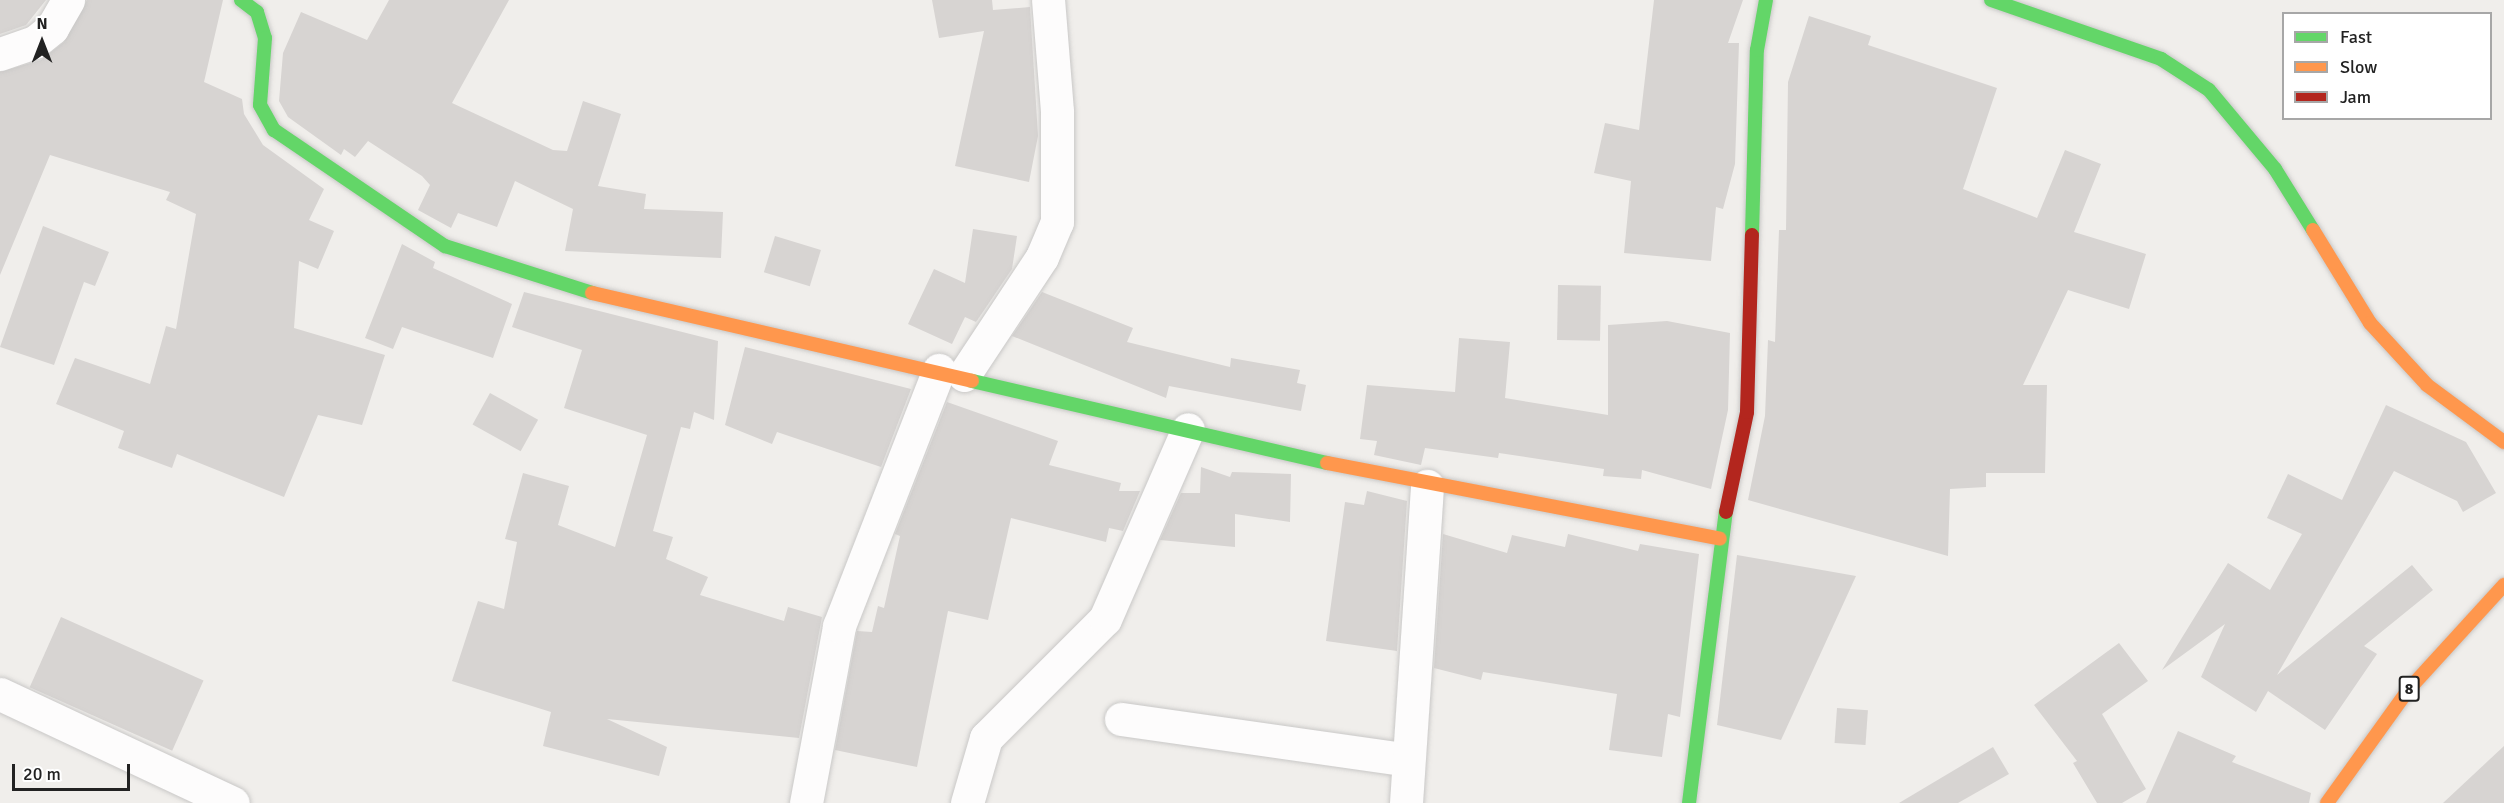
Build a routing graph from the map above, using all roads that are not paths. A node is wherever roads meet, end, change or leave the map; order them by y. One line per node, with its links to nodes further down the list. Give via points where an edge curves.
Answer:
1 (68, 0): 6 (street, via 52,28 35,42)
2 (241, 0): 7 (main road, via 257,12 265,38 260,105 274,130 411,228 445,246 572,288)
3 (1048, 0): 7 (street, via 1058,111 1058,222 1042,257)
4 (1766, 0): 11 (main road, via 1757,50 1747,412)
5 (1991, 0): 9 (main road, via 2161,59 2209,90 2275,169 2370,323 2427,385)
6 (0, 54)
7 (952, 373): 8 (main road); 17 (street, via 839,626)
8 (1188, 429): 10 (main road); 18 (street, via 1105,619 986,738)
9 (2504, 442)
10 (1427, 486): 11 (main road); 15 (street)
11 (1720, 539): 20 (main road)
12 (2504, 585): 21 (main road, 8, via 2409,689)
13 (0, 694): 16 (street)
14 (1121, 719): 15 (street)
15 (1408, 760): 19 (street)
16 (233, 803)
17 (806, 803)
18 (967, 803)
19 (1406, 803)
20 (1689, 803)
21 (2327, 803)

